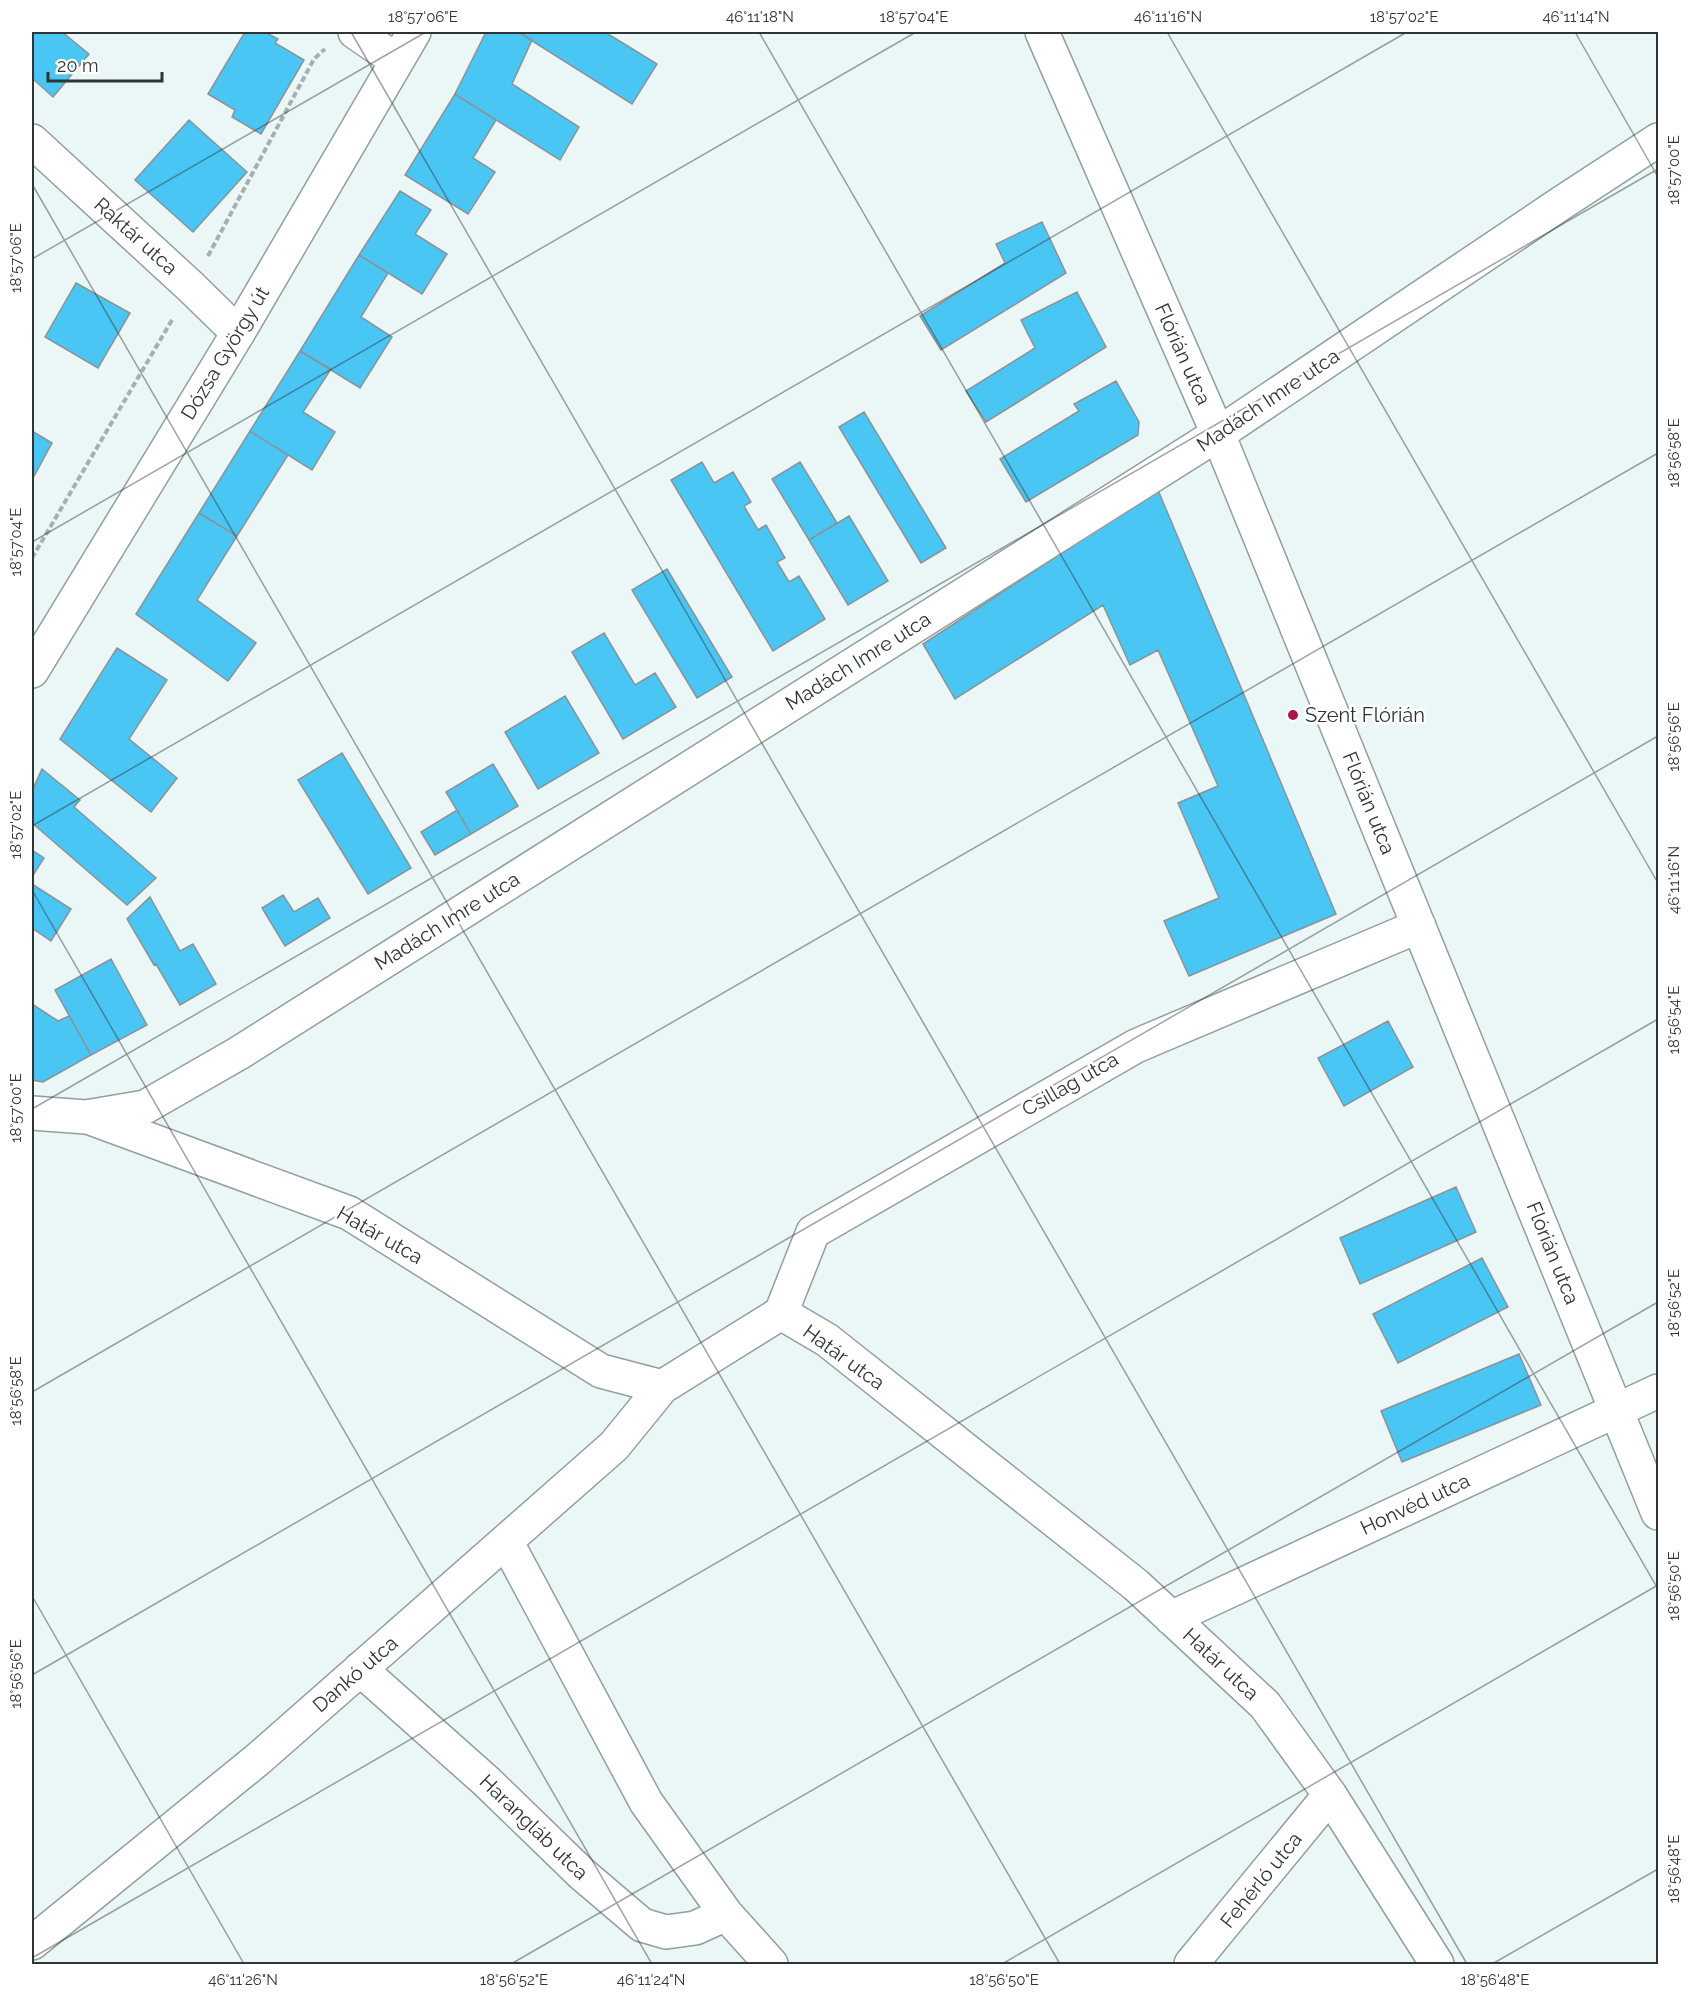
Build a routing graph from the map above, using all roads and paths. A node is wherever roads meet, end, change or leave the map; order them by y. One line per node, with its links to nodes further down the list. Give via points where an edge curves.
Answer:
1 (355, 32): 4 (street)
2 (414, 32): 4 (street, Dózsa György út)
3 (1042, 32): 8 (street, Flórián utca)
4 (396, 60): 7 (street, Dózsa György út)
5 (1659, 140): 8 (street, Madách Imre utca)
6 (32, 141): 7 (street, Raktár utca)
7 (238, 333): 9 (street, Dózsa György út)
8 (1218, 434): 10 (street, Flórián utca); 12 (street, Madách Imre utca, via 239,1053 144,1107)
9 (32, 671)
10 (1419, 926): 13 (street, Csillag utca, via 1136,1046 813,1232); 16 (street, Flórián utca)
11 (32, 1113): 12 (street, Madách Imre utca)
12 (86, 1116): 14 (street, Határ utca, via 349,1213 601,1371)
13 (781, 1313): 14 (street); 19 (street, Határ utca, via 827,1340 1136,1585)
14 (662, 1387): 18 (street, Dankó utca, via 614,1446)
15 (1659, 1391): 16 (street, Honvéd utca)
16 (1617, 1409): 17 (street, Flórián utca); 19 (street, Honvéd utca)
17 (1659, 1513)
18 (506, 1541): 20 (street, Dankó utca); 22 (street, via 646,1802)
19 (1171, 1618): 21 (street, Határ utca, via 1265,1705)
20 (360, 1669): 22 (street, Harangláb utca, via 642,1925 666,1932 695,1928); 23 (street, Dankó utca, via 257,1760)
21 (1330, 1796): 25 (street, Fehérló utca); 26 (street, Határ utca)
22 (726, 1914): 24 (street)
23 (32, 1943)
24 (771, 1965)
25 (1191, 1965)
26 (1437, 1965)

